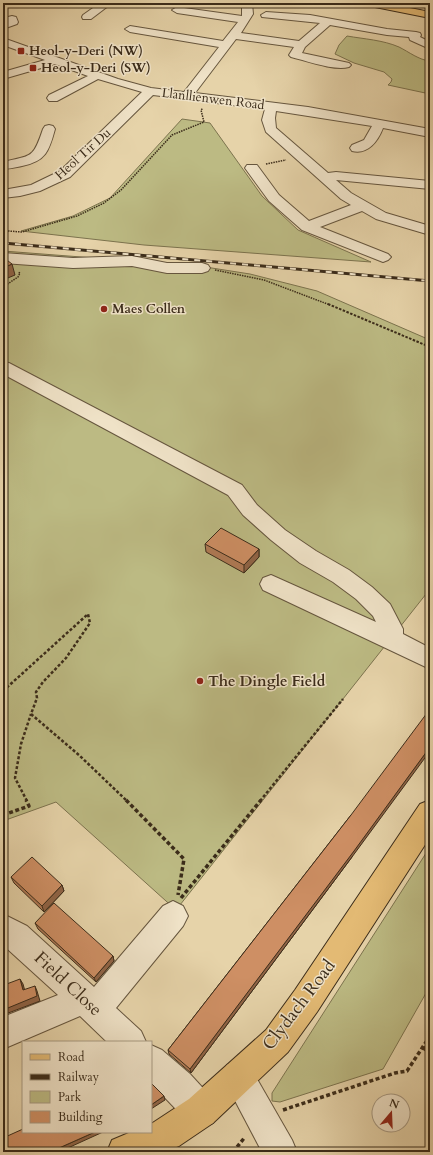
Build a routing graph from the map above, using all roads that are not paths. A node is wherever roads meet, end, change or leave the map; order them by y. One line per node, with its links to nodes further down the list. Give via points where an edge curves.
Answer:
1 (107, 3): 7 (street)
2 (246, 3): 10 (street, via 248,14)
3 (370, 3): 9 (main road)
4 (396, 3): 6 (main road)
5 (177, 10): 10 (street)
6 (430, 10)
7 (85, 14)
8 (266, 15): 11 (street)
9 (430, 15)
10 (245, 20): 13 (street)
11 (328, 21): 16 (street); 17 (street, via 416,35 414,38)
12 (130, 29): 15 (street)
13 (234, 35): 15 (street); 16 (street)
14 (3, 41): 18 (street, Llanllienwen Road)
15 (226, 45): 23 (street)
16 (301, 45): 19 (street, via 295,55)
17 (430, 46)
18 (56, 60): 20 (street, Llanllienwen Road); 21 (street)
19 (345, 65)
20 (98, 75): 22 (street, Llanllienwen Road); 24 (street)
21 (3, 76)
22 (150, 91): 23 (street, Llanllienwen Road); 34 (street, Heol Tir Du, via 65,174 38,188)
23 (187, 96): 25 (street, Llanllienwen Road)
24 (53, 98)
25 (272, 106): 26 (street, Llanllienwen Road); 32 (street, via 268,113 270,129)
26 (379, 124): 28 (street, Llanllienwen Road); 29 (street, via 371,142)
27 (49, 129): 30 (street, via 43,150 34,160)
28 (430, 134)
29 (357, 148)
30 (5, 162): 34 (street)
31 (252, 168): 37 (street, via 274,198)
32 (324, 177): 33 (street); 36 (street)
33 (430, 185)
34 (23, 191): 35 (street, Heol Tir Du)
35 (3, 194)
36 (361, 206): 37 (street); 38 (street, via 399,223)
37 (307, 228): 39 (street)
38 (430, 231)
39 (383, 257)
40 (3, 258): 41 (street, via 73,263 132,261 167,268)
41 (202, 268)
42 (3, 367): 44 (street, via 235,490 250,510 272,531 308,557 341,576 382,610 391,629)
43 (271, 584): 44 (street)
44 (391, 639): 45 (street)
45 (430, 659)
46 (430, 813): 53 (main road, Clydach Road, via 277,1041)
47 (173, 916): 49 (street)
48 (3, 929): 49 (street, Field Close, via 17,936)
49 (90, 1004): 50 (street); 51 (street, Field Close)
50 (3, 1033)
51 (129, 1041)
52 (152, 1062): 54 (street)
53 (238, 1076): 54 (main road, Clydach Road); 56 (street)
54 (201, 1111): 55 (main road, Clydach Road, via 167,1134)
55 (124, 1152)
56 (280, 1152)

